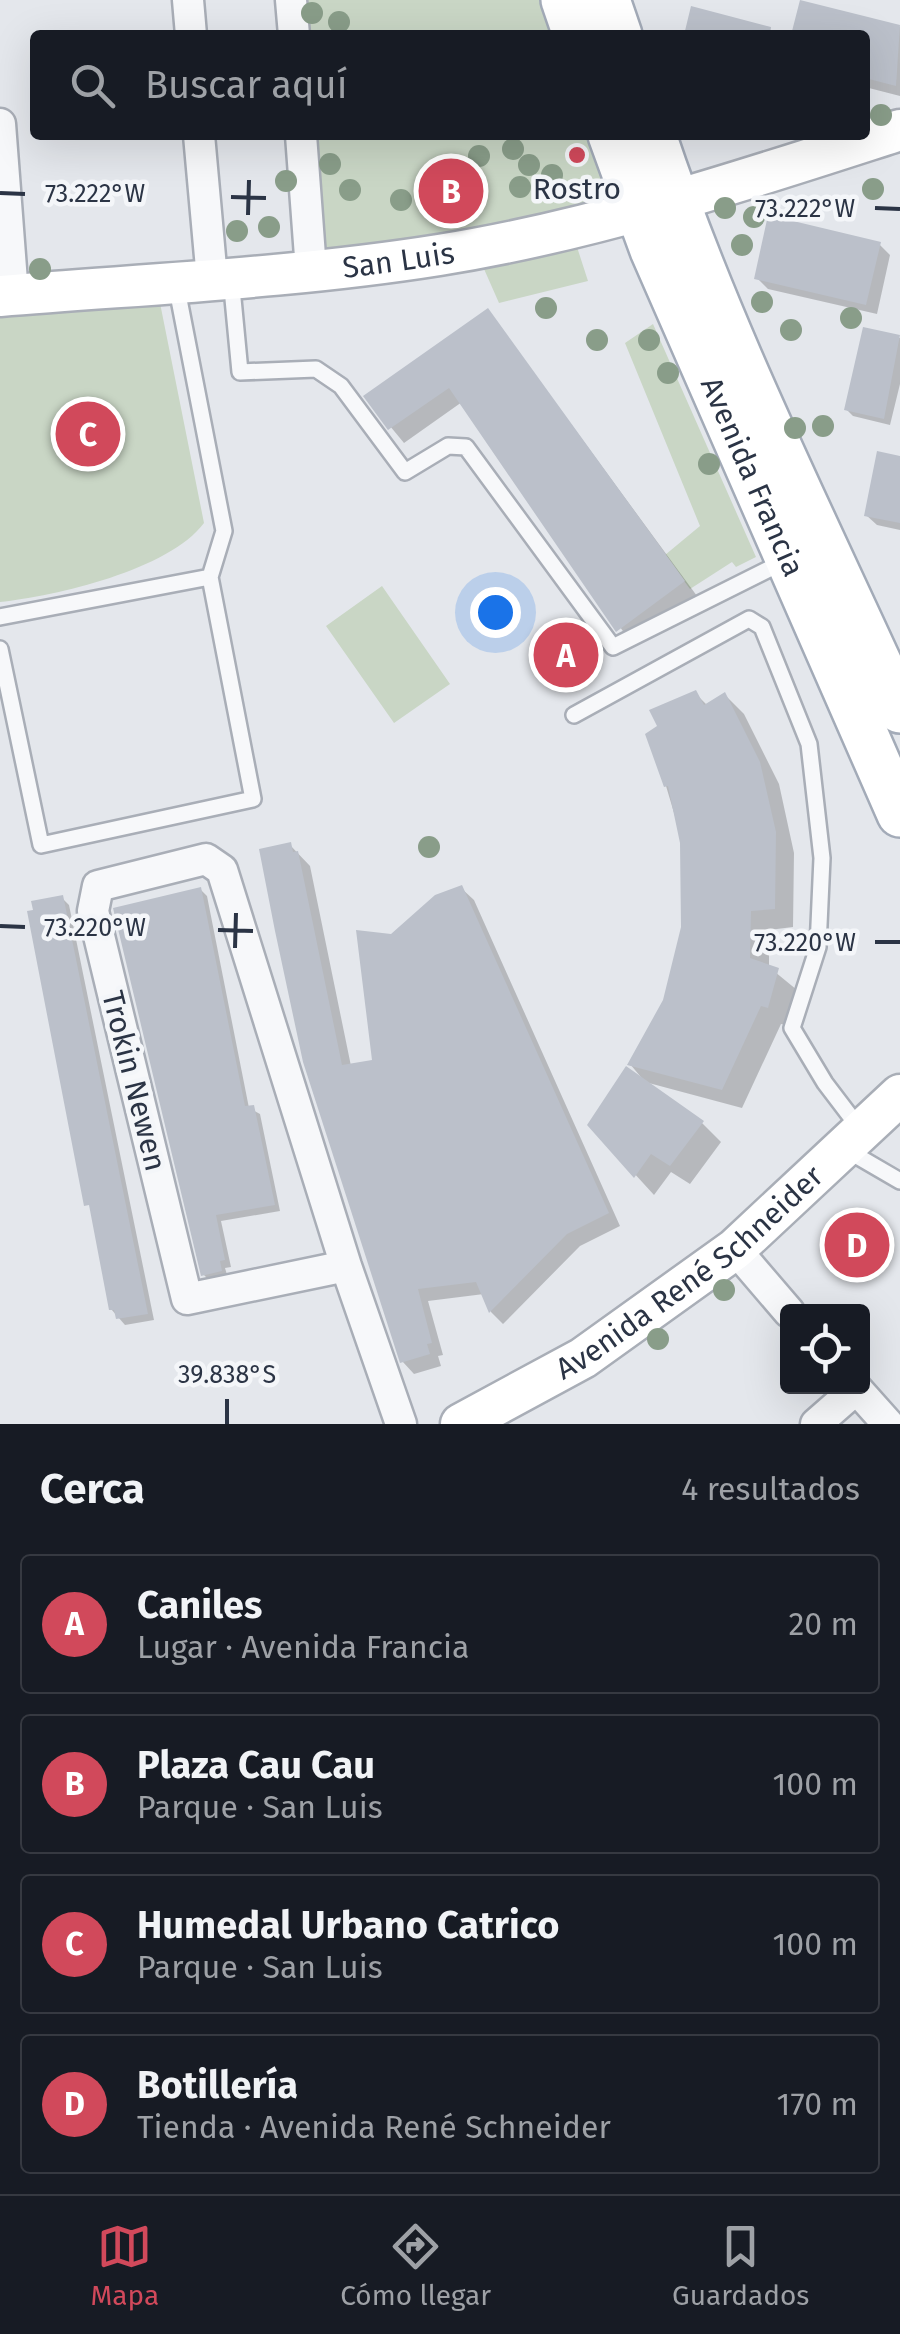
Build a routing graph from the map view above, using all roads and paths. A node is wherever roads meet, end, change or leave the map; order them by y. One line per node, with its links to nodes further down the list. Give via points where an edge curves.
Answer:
1 (188, 0): 5 (street)
2 (292, 0): 6 (street)
3 (564, 0): 7 (main road)
4 (607, 0): 8 (main road)
5 (191, 30)
6 (294, 30)
7 (574, 30)
8 (617, 30)
9 (0, 124): 20 (street)
10 (900, 130): 11 (street, San Luis)
11 (870, 139)
12 (200, 140): 19 (street)
13 (301, 140): 18 (street)
14 (614, 140): 17 (main road, Avenida Francia)
15 (653, 140): 17 (main road, Avenida Francia)
16 (868, 140): 17 (street, San Luis)
17 (656, 207): 18 (street, San Luis, via 440,255); 21 (main road, Avenida Francia)
18 (311, 270): 19 (street, San Luis)
19 (206, 280): 20 (street, San Luis); 22 (lane, via 240,372 316,369 341,386 405,472 448,446 466,446 613,647); 23 (lane, via 224,531)
20 (7, 295)
21 (766, 462): 22 (main road, Avenida Francia); 26 (main road, Avenida Francia)
22 (788, 559): 26 (main road, Avenida Francia)
23 (210, 577): 24 (lane); 25 (lane, via 253,799 41,845)
24 (0, 617)
25 (0, 648)
26 (862, 676): 27 (main road, Avenida Francia); 29 (main road, Avenida Francia)
27 (900, 710)
28 (574, 715): 31 (lane, via 749,620 762,627 809,744 822,858 818,947 792,1028)
29 (900, 814)
30 (900, 1095): 31 (street, Avenida René Schneider)
31 (851, 1138): 32 (lane); 33 (street, Avenida René Schneider)
32 (898, 1174)
33 (735, 1249): 35 (street); 39 (street, Avenida René Schneider, via 584,1358)
34 (346, 1266): 34 (street, Trokin Newen, via 222,870 206,859 98,886 93,910 187,1299); 38 (street, Trokin Newen)
35 (782, 1304)
36 (848, 1394): 40 (street)
37 (860, 1394): 41 (street)
38 (400, 1424)
39 (461, 1424)
40 (816, 1424)
41 (888, 1424)

